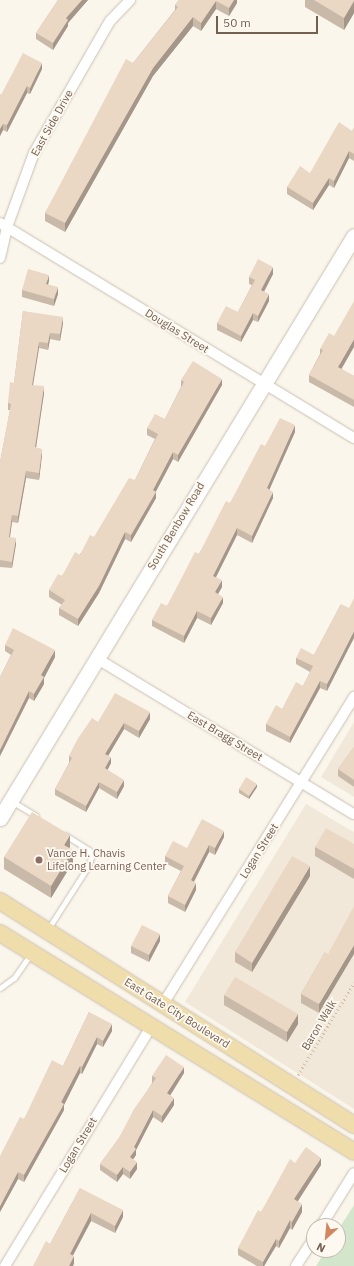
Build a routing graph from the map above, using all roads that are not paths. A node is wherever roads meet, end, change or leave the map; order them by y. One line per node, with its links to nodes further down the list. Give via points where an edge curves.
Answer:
1 (130, 0): 2 (street, East Side Drive, via 110,21 34,153)
2 (4, 225): 4 (street, East Side Drive); 5 (street, Douglas Street)
3 (354, 236): 5 (main road, South Benbow Road)
4 (0, 258)
5 (262, 384): 6 (street, Douglas Street); 7 (main road, South Benbow Road)
6 (354, 438)
7 (96, 658): 9 (street, East Bragg Street); 10 (main road, South Benbow Road)
8 (354, 697): 9 (street, Logan Street)
9 (302, 782): 11 (street, East Bragg Street); 20 (street, Logan Street)
10 (11, 800): 12 (main road, South Benbow Road); 13 (lane)
11 (354, 814)
12 (0, 818)
13 (42, 820)
14 (61, 832): 16 (lane, via 89,850 91,857 89,865)
15 (0, 901): 16 (main road, East Gate City Boulevard)
16 (48, 930): 20 (main road, East Gate City Boulevard)
17 (0, 933): 18 (main road)
18 (32, 953): 19 (lane, via 14,978); 21 (main road)
19 (0, 988)
20 (163, 1004): 22 (main road, East Gate City Boulevard)
21 (152, 1025): 23 (main road); 27 (street, Logan Street)
22 (354, 1125)
23 (354, 1152)
24 (354, 1173): 25 (street)
25 (326, 1218)
26 (306, 1250): 28 (street)
27 (5, 1266)
28 (296, 1266)

